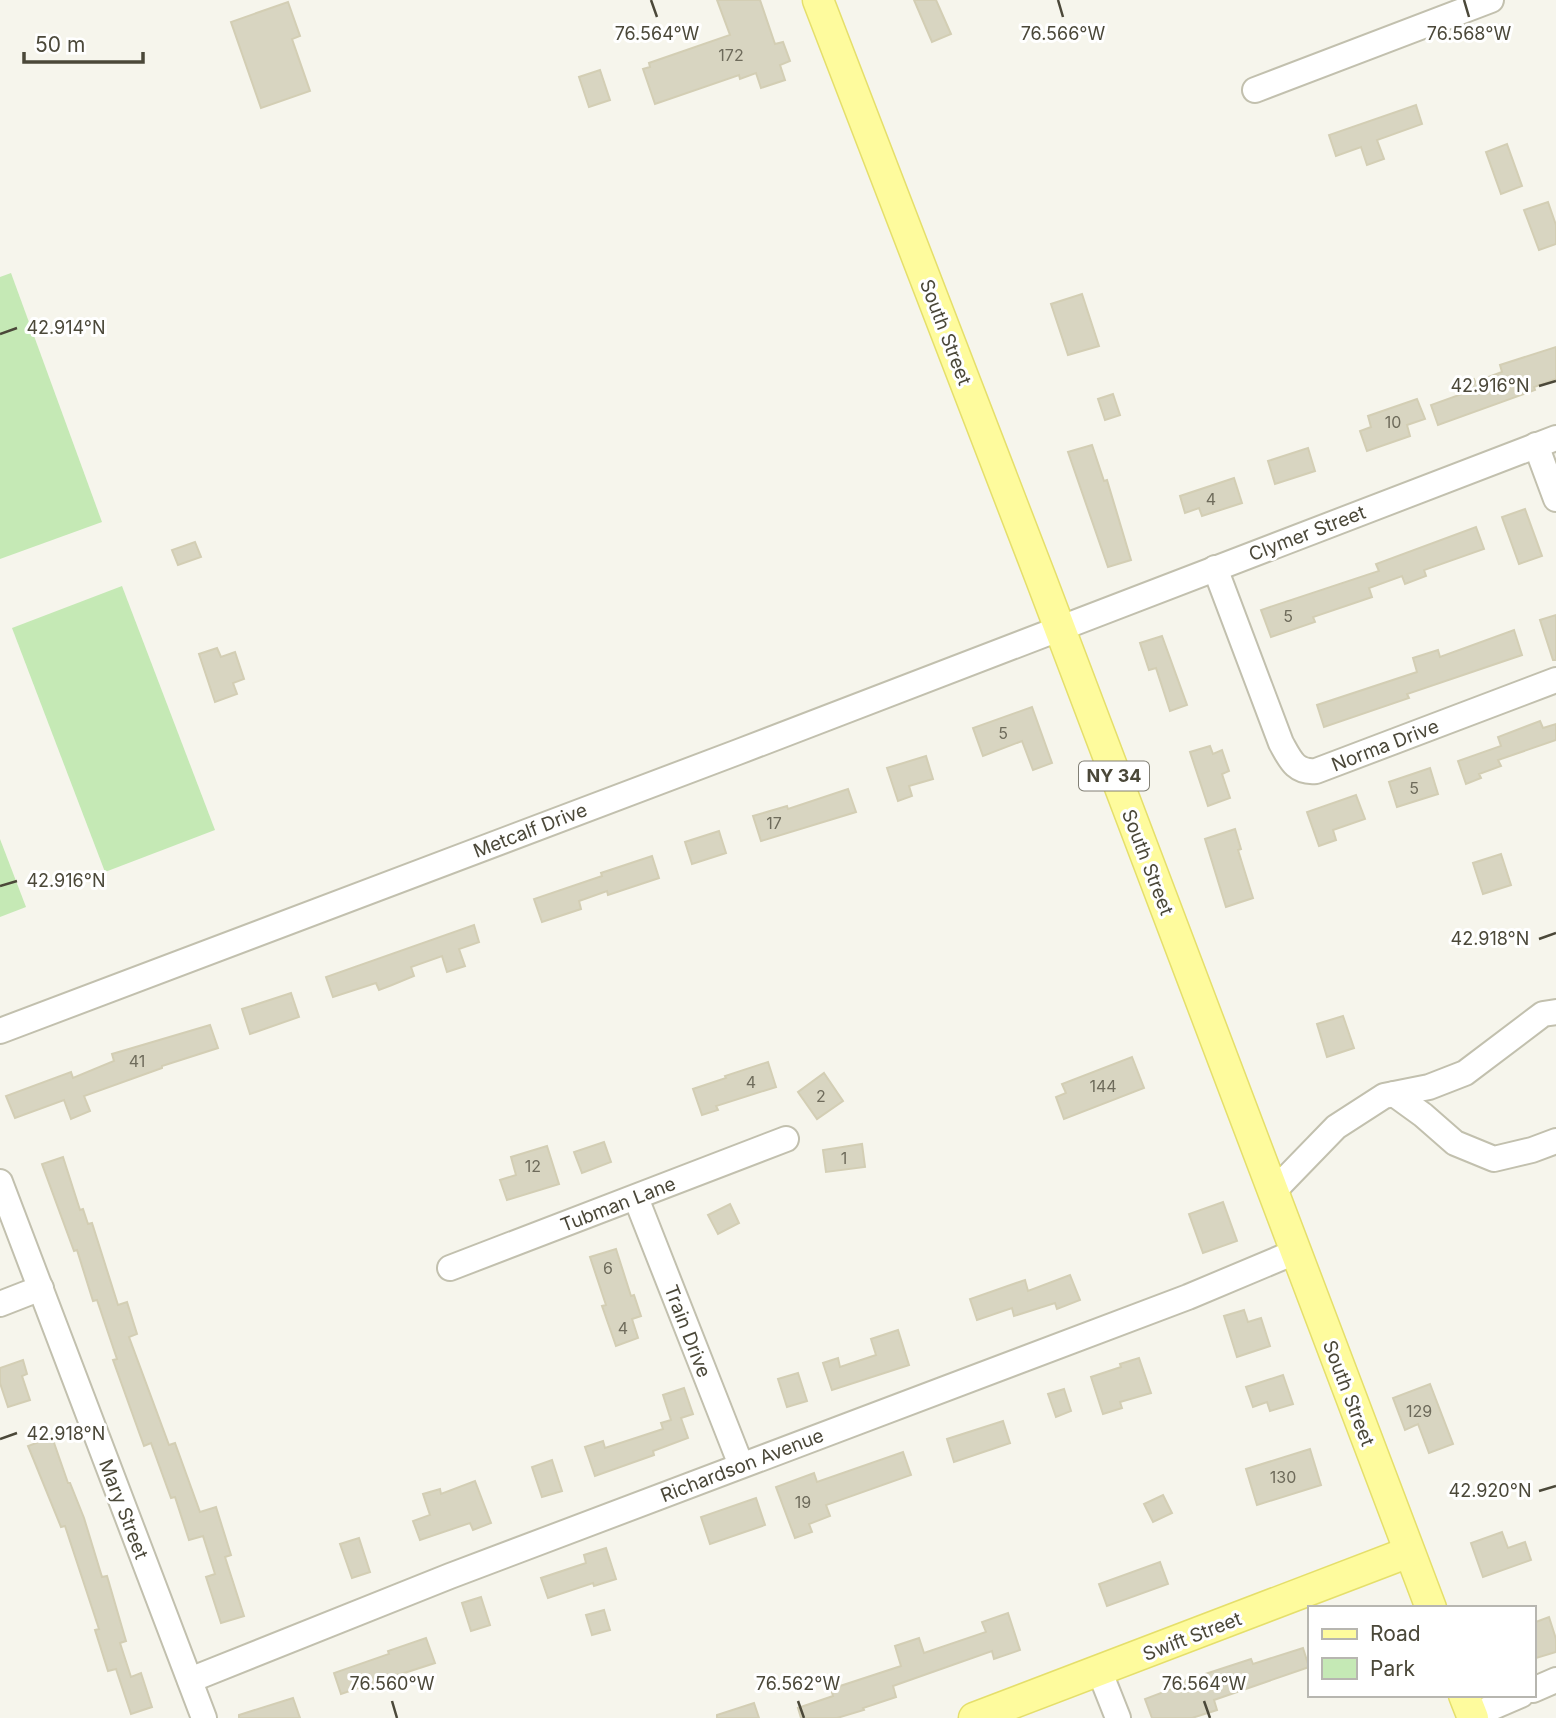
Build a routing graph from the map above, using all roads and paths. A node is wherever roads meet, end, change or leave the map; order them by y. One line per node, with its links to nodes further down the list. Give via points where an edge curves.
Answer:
1 (818, 0): 7 (main road, South Street / NY 34)
2 (1491, 0): 3 (street)
3 (1255, 90)
4 (1546, 442): 5 (street); 6 (street, Clymer Street)
5 (1556, 499)
6 (1216, 568): 7 (street, Clymer Street); 8 (street, Norma Drive, via 1281,743 1299,769 1316,771)
7 (1059, 628): 10 (street, Metcalf Drive); 15 (main road, South Street / NY 34)
8 (1556, 680)
9 (1556, 1012): 11 (street, via 1543,1014 1465,1073)
10 (0, 1031)
11 (1394, 1094): 13 (street, via 1455,1143 1494,1159); 15 (street, via 1336,1127)
12 (786, 1139): 16 (street, Tubman Lane)
13 (1556, 1141)
14 (0, 1182): 19 (street, Mary Street)
15 (1273, 1192): 17 (main road, South Street / NY 34)
16 (636, 1198): 18 (street, Tubman Lane); 21 (street, Train Drive)
17 (1295, 1252): 21 (street, Richardson Avenue, via 1188,1297); 22 (main road, South Street / NY 34)
18 (450, 1268)
19 (41, 1288): 20 (street); 25 (street, Mary Street)
20 (0, 1304)
21 (741, 1465): 25 (street, Richardson Avenue)
22 (1409, 1552): 23 (main road, South Street / NY 34); 24 (main road, Swift Street)
23 (1430, 1606)
24 (1099, 1670): 31 (main road, Swift Street); 32 (street)
25 (190, 1680): 30 (street, Mary Street)
26 (1556, 1681): 27 (street)
27 (1535, 1689)
28 (1514, 1697): 29 (street)
29 (1470, 1710)
30 (204, 1718)
31 (974, 1718)
32 (1118, 1718)

